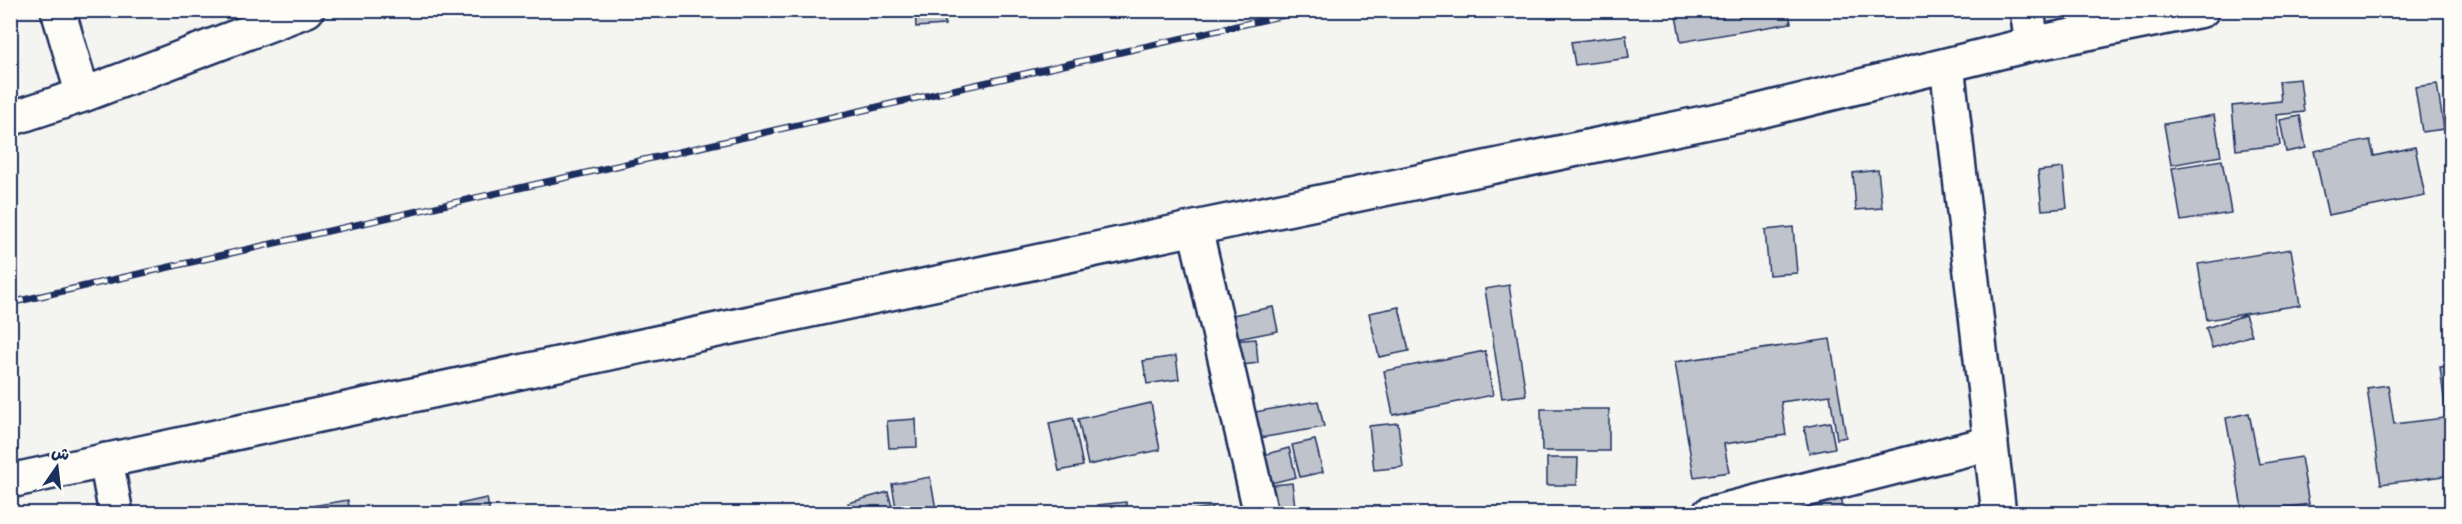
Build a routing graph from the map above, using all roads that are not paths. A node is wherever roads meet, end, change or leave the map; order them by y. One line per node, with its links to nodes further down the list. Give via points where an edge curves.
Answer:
1 (58, 10): 7 (street)
2 (307, 10): 7 (street)
3 (2027, 10): 5 (street)
4 (2202, 10): 5 (street)
5 (2032, 44): 6 (street)
6 (1947, 65): 9 (street, via 1747,114); 10 (street)
7 (83, 96): 8 (street)
8 (10, 119)
9 (1195, 228): 11 (street); 14 (street)
10 (1991, 443): 15 (street); 16 (street)
11 (106, 460): 12 (street); 13 (street)
12 (10, 481)
13 (116, 513)
14 (1261, 513)
15 (1709, 513)
16 (2000, 513)

